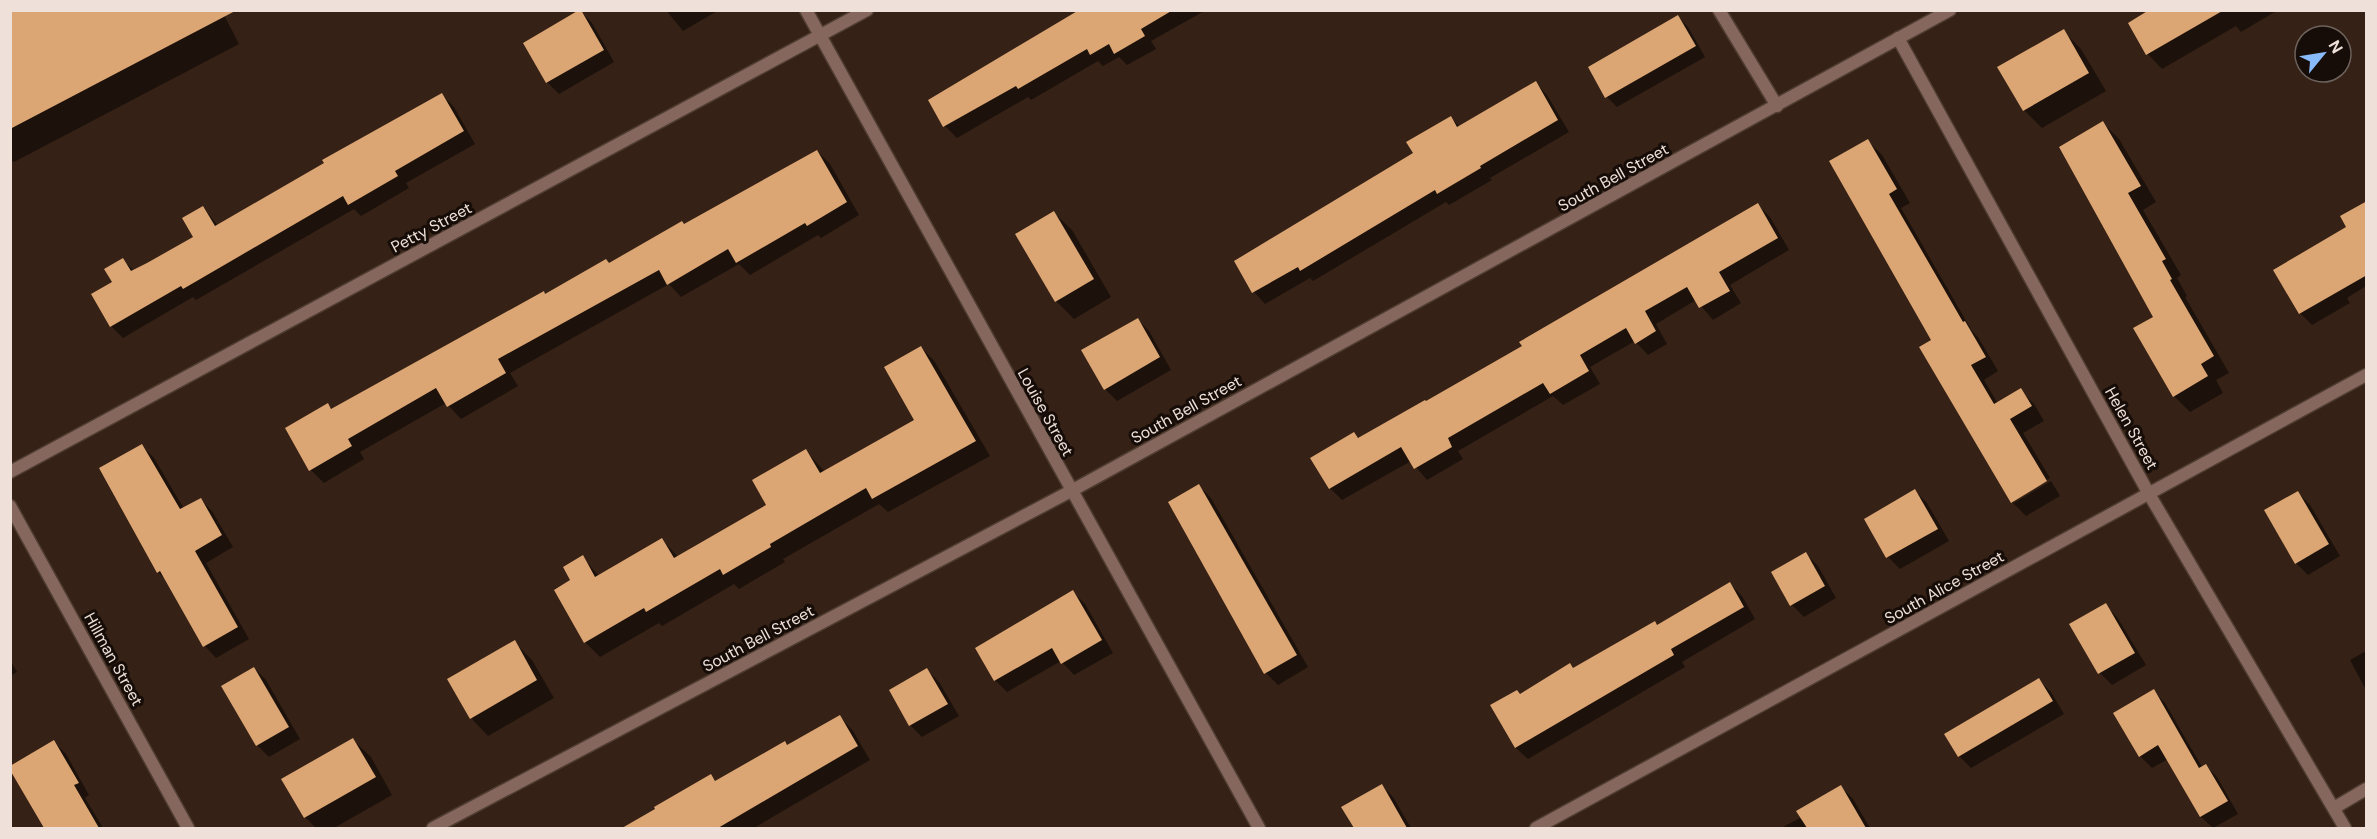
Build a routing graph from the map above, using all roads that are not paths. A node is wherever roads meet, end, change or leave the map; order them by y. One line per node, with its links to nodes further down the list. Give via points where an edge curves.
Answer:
1 (806, 10): 5 (street, Louise Street)
2 (867, 10): 5 (street, Petty Street)
3 (1719, 10): 7 (street)
4 (1950, 10): 6 (street, South Bell Street)
5 (820, 36): 9 (street, Petty Street); 10 (street, Louise Street)
6 (1898, 38): 7 (street, South Bell Street); 11 (street, Helen Street)
7 (1777, 106): 10 (street, South Bell Street)
8 (2367, 375): 11 (street, South Alice Street)
9 (10, 472)
10 (1071, 491): 16 (street, South Bell Street); 17 (street, Louise Street)
11 (2149, 494): 14 (street, Helen Street); 18 (street, South Alice Street)
12 (10, 506): 15 (street, Hillman Street)
13 (2367, 789): 14 (street)
14 (2334, 808): 19 (street, Helen Street)
15 (188, 828)
16 (434, 828)
17 (1259, 828)
18 (1536, 828)
19 (2344, 828)

